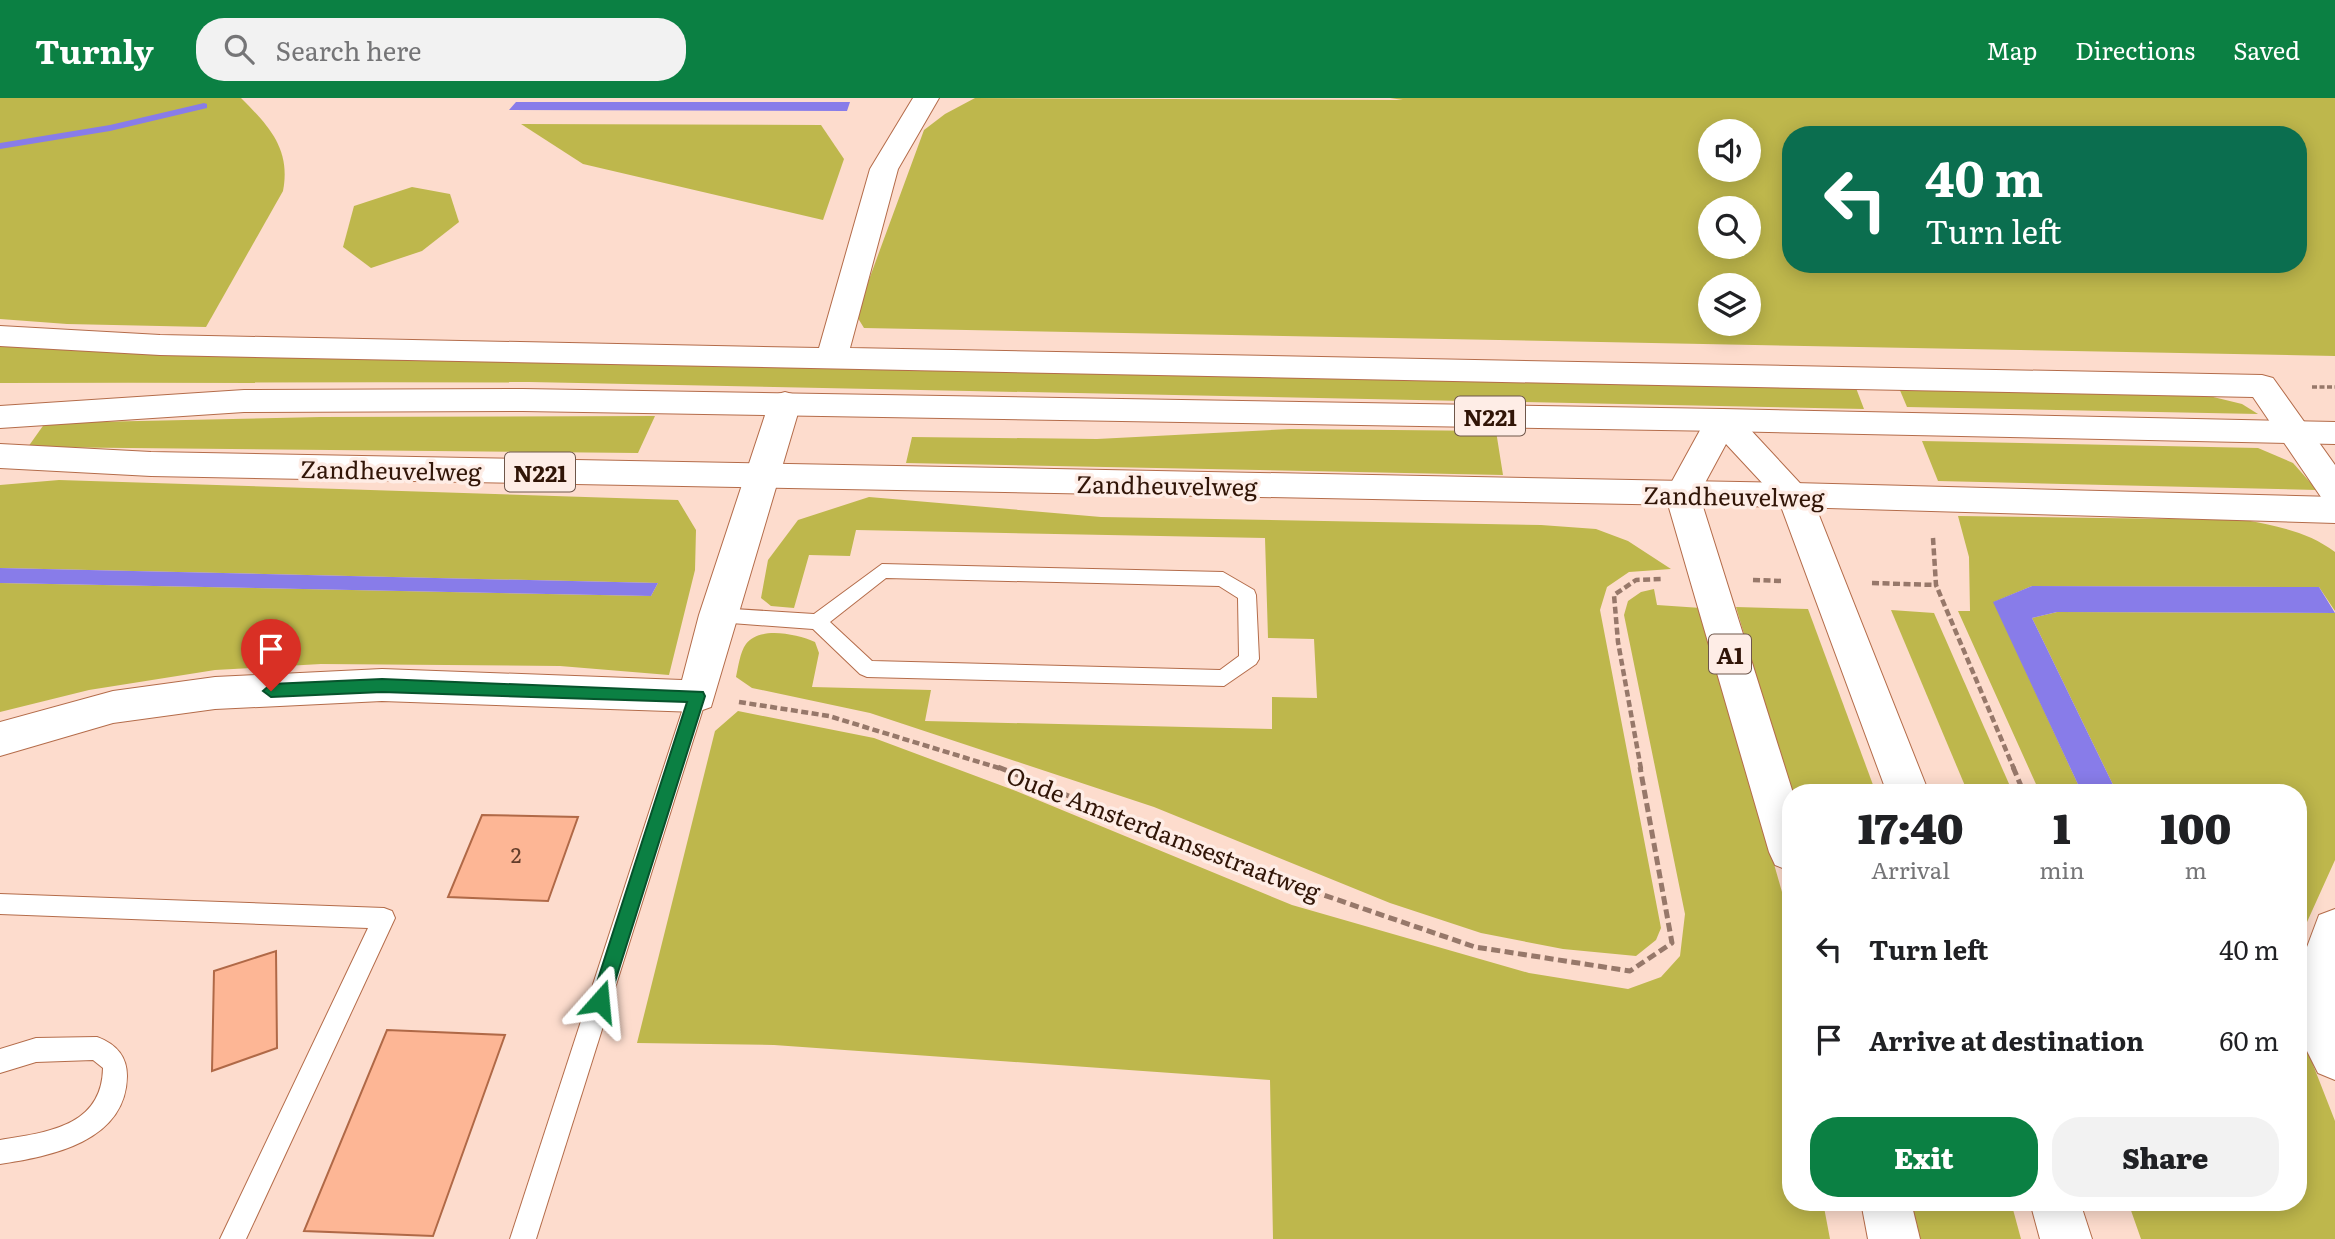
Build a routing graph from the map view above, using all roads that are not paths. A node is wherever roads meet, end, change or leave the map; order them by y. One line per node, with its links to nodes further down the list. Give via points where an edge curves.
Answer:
1 (926, 98): 3 (main road, via 884,169)
2 (0, 336): 3 (main road, via 160,345)
3 (832, 356): 9 (main road, via 2262,386)
4 (0, 394): 5 (main road, N221)
5 (244, 401): 6 (main road, N221); 7 (main road, N221)
6 (785, 403): 8 (main road, N221); 13 (main road)
7 (0, 417)
8 (1722, 420): 9 (main road, N221); 16 (main road); 17 (main road)
9 (2295, 433): 10 (main road); 15 (main road)
10 (2335, 433)
11 (0, 456): 12 (main road, Zandheuvelweg / N221)
12 (151, 464): 13 (main road, Zandheuvelweg / N221); 14 (main road, N221)
13 (760, 476): 16 (main road, Zandheuvelweg / N221); 19 (main road)
14 (0, 477)
15 (2335, 491)
16 (1682, 494): 17 (main road, Zandheuvelweg / N221); 24 (main road, A1)
17 (1794, 495): 18 (main road, Zandheuvelweg / N221); 23 (main road)
18 (2335, 510)
19 (718, 615): 20 (lane); 21 (main road)
20 (818, 622): 20 (lane, via 867,669 1224,678 1249,659 1247,595 1223,579 882,571)
21 (697, 696): 22 (main road, via 382,685 215,693 113,707); 33 (lane)
22 (0, 739)
23 (1905, 784)
24 (1782, 825)
25 (0, 904): 32 (lane, via 384,918)
26 (2335, 929): 27 (main road, via 2321,968 2313,1015)
27 (2335, 1057)
28 (0, 1061): 29 (lane, via 36,1050 97,1048 115,1063 114,1094 95,1123 54,1144)
29 (0, 1152)
30 (1888, 1211): 34 (main road)
31 (2058, 1211): 35 (main road)
32 (233, 1239)
33 (523, 1239)
34 (1894, 1239)
35 (2066, 1239)

